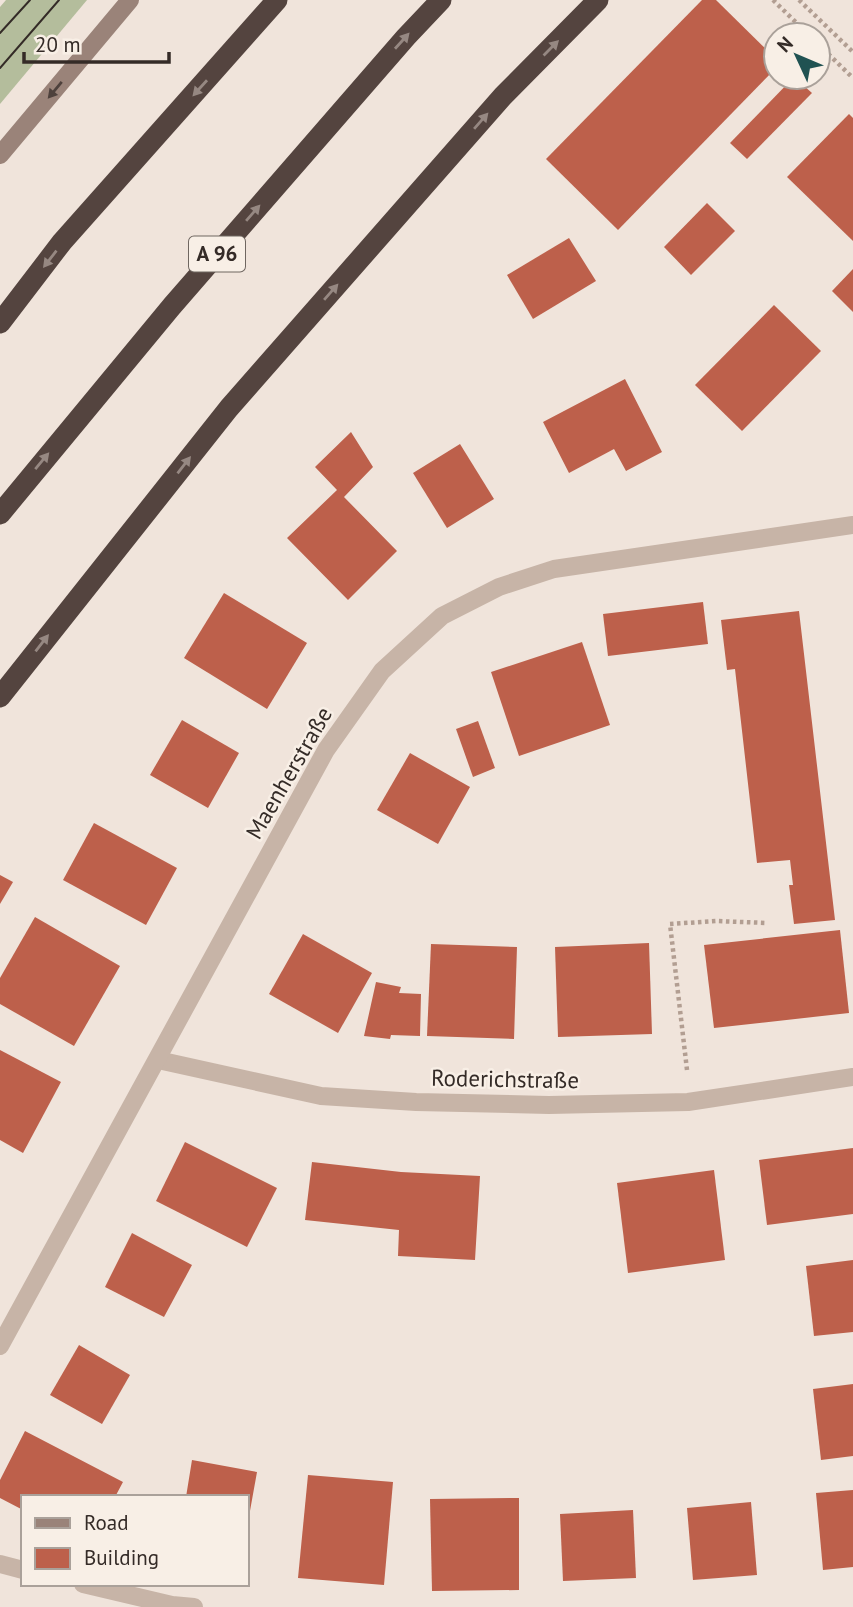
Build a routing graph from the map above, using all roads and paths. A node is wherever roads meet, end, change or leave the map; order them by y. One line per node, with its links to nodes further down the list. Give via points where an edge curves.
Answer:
1 (130, 0): 11 (main road, one-way to 11)
2 (278, 0): 12 (highway, one-way to 12, via 62,242)
3 (441, 0): 13 (highway, A 96, one-way to 3, via 172,306)
4 (598, 0): 15 (highway, one-way to 4, via 229,408 503,96)
5 (773, 0): 7 (path)
6 (799, 0): 8 (path)
7 (795, 21)
8 (853, 52)
9 (832, 58): 10 (path)
10 (853, 78)
11 (0, 155)
12 (0, 323)
13 (0, 514)
14 (853, 525): 17 (street, Maenherstraße, via 554,569 499,587 442,616 382,671 326,750)
15 (0, 697)
16 (767, 923): 19 (path, via 670,924)
17 (158, 1060): 19 (street, Roderichstraße, via 321,1096 549,1105); 20 (street, Maenherstraße)
18 (853, 1077): 19 (street, Roderichstraße)
19 (688, 1102)
20 (0, 1346)
21 (0, 1564): 22 (street)
22 (21, 1569)
23 (91, 1586): 24 (street)
24 (194, 1607)

